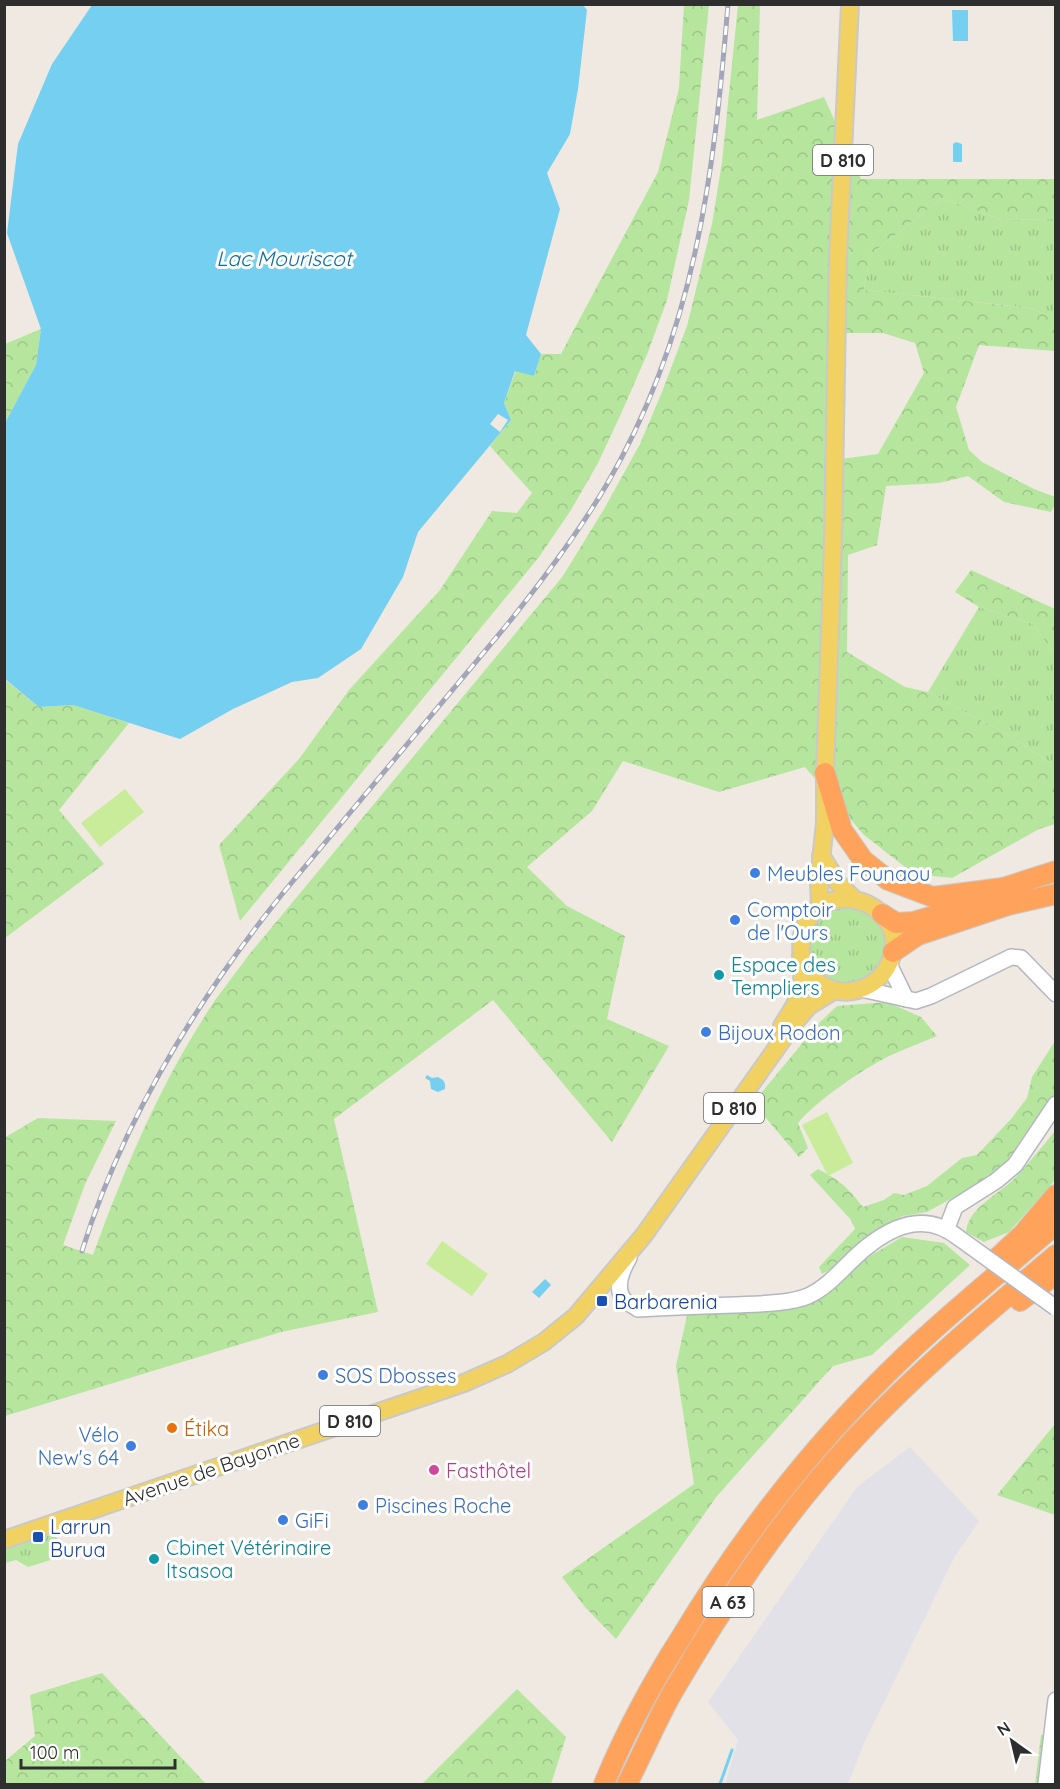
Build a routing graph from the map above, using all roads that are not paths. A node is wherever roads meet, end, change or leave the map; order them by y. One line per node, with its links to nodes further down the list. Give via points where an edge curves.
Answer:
1 (850, 6): 2 (main road, D 810, via 838,257)
2 (825, 772): 3 (main road, D 810); 5 (highway, via 842,830 863,860 888,880 933,897)
3 (821, 855): 7 (main road, via 838,883); 8 (main road, D 810)
4 (1056, 872): 5 (highway)
5 (1003, 888): 9 (highway, via 954,910 913,922 896,923)
6 (1056, 894): 11 (highway, via 1008,905 918,935)
7 (854, 899): 8 (main road, via 842,898); 9 (main road)
8 (820, 907): 10 (main road, via 803,929)
9 (882, 914): 11 (main road, via 893,939)
10 (801, 956): 13 (main road, via 813,977); 25 (main road, D 810, via 801,993 780,1031)
11 (891, 958): 12 (main road, via 883,974); 15 (street)
12 (861, 989): 13 (main road); 15 (street)
13 (835, 990): 22 (main road, D 810, via 809,1006 795,1022)
14 (1056, 994): 15 (street, via 1021,958 1011,957 931,996)
15 (906, 999)
16 (1056, 1104): 18 (street, via 1015,1165)
17 (1056, 1195): 28 (highway, via 1023,1234 941,1310 913,1340)
18 (955, 1207): 19 (street); 21 (street)
19 (925, 1223): 21 (street); 22 (street, via 911,1224 867,1246 831,1280 807,1296 772,1303 638,1309 621,1293 620,1279)
20 (1056, 1224): 28 (highway, A 63)
21 (953, 1233): 26 (street, bridge)
22 (644, 1235): 25 (main road, D 810)
23 (1056, 1255): 27 (highway, A 63)
24 (1056, 1274): 27 (highway, via 1001,1315)
25 (598, 1288): 29 (main road, Avenue de Bayonne / D 810, via 576,1316 544,1342 464,1383)
26 (1056, 1308)
27 (980, 1318): 32 (highway, A 63, via 857,1437 776,1535 724,1608 676,1687)
28 (905, 1355): 31 (highway, A 63, via 804,1463 745,1538 650,1688)
29 (4, 1540)
30 (1056, 1700): 33 (street)
31 (604, 1785)
32 (627, 1785)
33 (1046, 1785)

